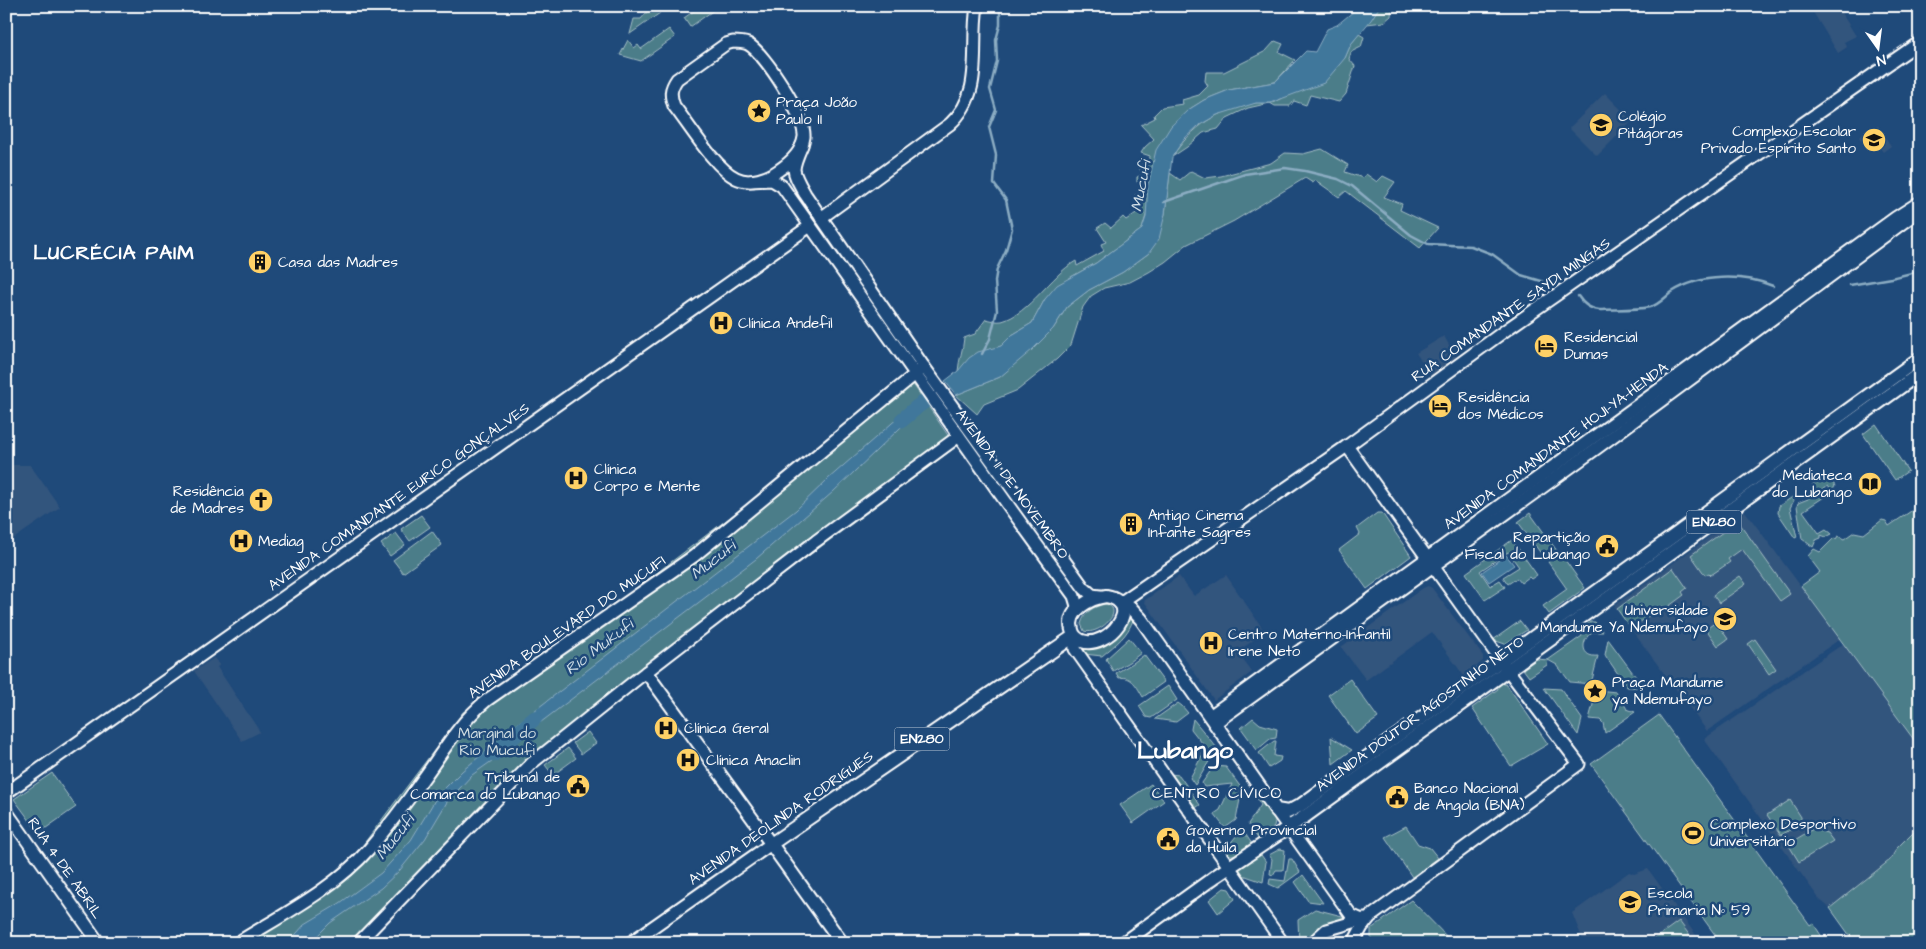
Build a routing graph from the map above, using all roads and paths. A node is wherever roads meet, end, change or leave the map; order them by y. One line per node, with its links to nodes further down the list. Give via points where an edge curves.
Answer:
1 (977, 6): 7 (street, via 973,85 962,112)
2 (1920, 42): 14 (street, RUA COMANDANTE SAYDI MINGAS, via 1510,328)
3 (802, 145): 4 (street, via 780,170); 4 (street, via 802,122 764,58 749,45 726,44 677,79 672,86 671,97 674,106 721,168 736,178); 7 (street, AVENIDA 11 DE NOVEMBRO, via 793,171)
4 (750, 181): 8 (street, AVENIDA 11 DE NOVEMBRO, via 778,182)
5 (1920, 202): 15 (street, AVENIDA COMANDANTE HOJI-YA-HENDA)
6 (1920, 210): 15 (street, AVENIDA COMANDANTE HOJI-YA-HENDA, via 1740,344)
7 (821, 218): 8 (street, via 812,217); 10 (street, AVENIDA 11 DE NOVEMBRO)
8 (810, 226): 12 (street, AVENIDA 11 DE NOVEMBRO); 24 (street, AVENIDA COMANDANTE EURICO GONÇALVES)
9 (1920, 358): 20 (main road, AVENIDA DOUTOR AGOSTINHO NETO / EN280)
10 (924, 367): 12 (street); 16 (street, AVENIDA 11 DE NOVEMBRO, via 1084,588)
11 (1920, 373): 21 (main road, AVENIDA DOUTOR AGOSTINHO NETO / EN280)
12 (914, 374): 13 (street, AVENIDA 11 DE NOVEMBRO); 33 (street, AVENIDA BOULEVARD DO MUCUFI, via 694,556 480,705 459,726 370,849 351,868)
13 (959, 436): 18 (street, AVENIDA 11 DE NOVEMBRO, via 1074,596 1077,606); 22 (street, via 847,517)
14 (1347, 446): 15 (street); 17 (street, RUA COMANDANTE SAYDI MINGAS)
15 (1430, 562): 20 (street); 23 (street, AVENIDA COMANDANTE HOJI-YA-HENDA)
16 (1100, 596): 17 (main road, via 1112,596); 18 (main road, via 1086,602)
17 (1120, 603): 19 (main road, via 1123,618 1108,635 1090,642); 23 (main road, via 1134,610)
18 (1074, 615): 19 (main road, via 1071,626)
19 (1074, 636): 28 (main road, AVENIDA DEOLINDA RODRIGUES / EN280); 29 (street, via 1075,649)
20 (1500, 660): 21 (street); 25 (main road, AVENIDA DOUTOR AGOSTINHO NETO / EN280, via 1301,805 1288,812)
21 (1508, 671): 27 (main road, AVENIDA DOUTOR AGOSTINHO NETO / EN280); 30 (street, via 1580,764)
22 (646, 672): 28 (street); 34 (street, via 532,762)
23 (1213, 720): 25 (main road)
24 (6, 793)
25 (1276, 810): 27 (street)
26 (6, 811): 32 (street, RUA 4 DE ABRIL)
27 (1289, 828): 29 (main road, AVENIDA DOUTOR AGOSTINHO NETO / EN280); 30 (street, via 1351,916)
28 (771, 844): 35 (street, AVENIDA DEOLINDA RODRIGUES); 36 (main road)
29 (1228, 867): 37 (main road, EN280); 38 (street)
30 (1366, 918): 31 (street); 40 (street)
31 (1337, 927): 39 (street, via 1320,934); 40 (street, via 1351,933)
32 (99, 943)
33 (237, 943)
34 (358, 943)
35 (630, 943)
36 (842, 943)
37 (1123, 943)
38 (1283, 943)
39 (1312, 943)
40 (1354, 943)

